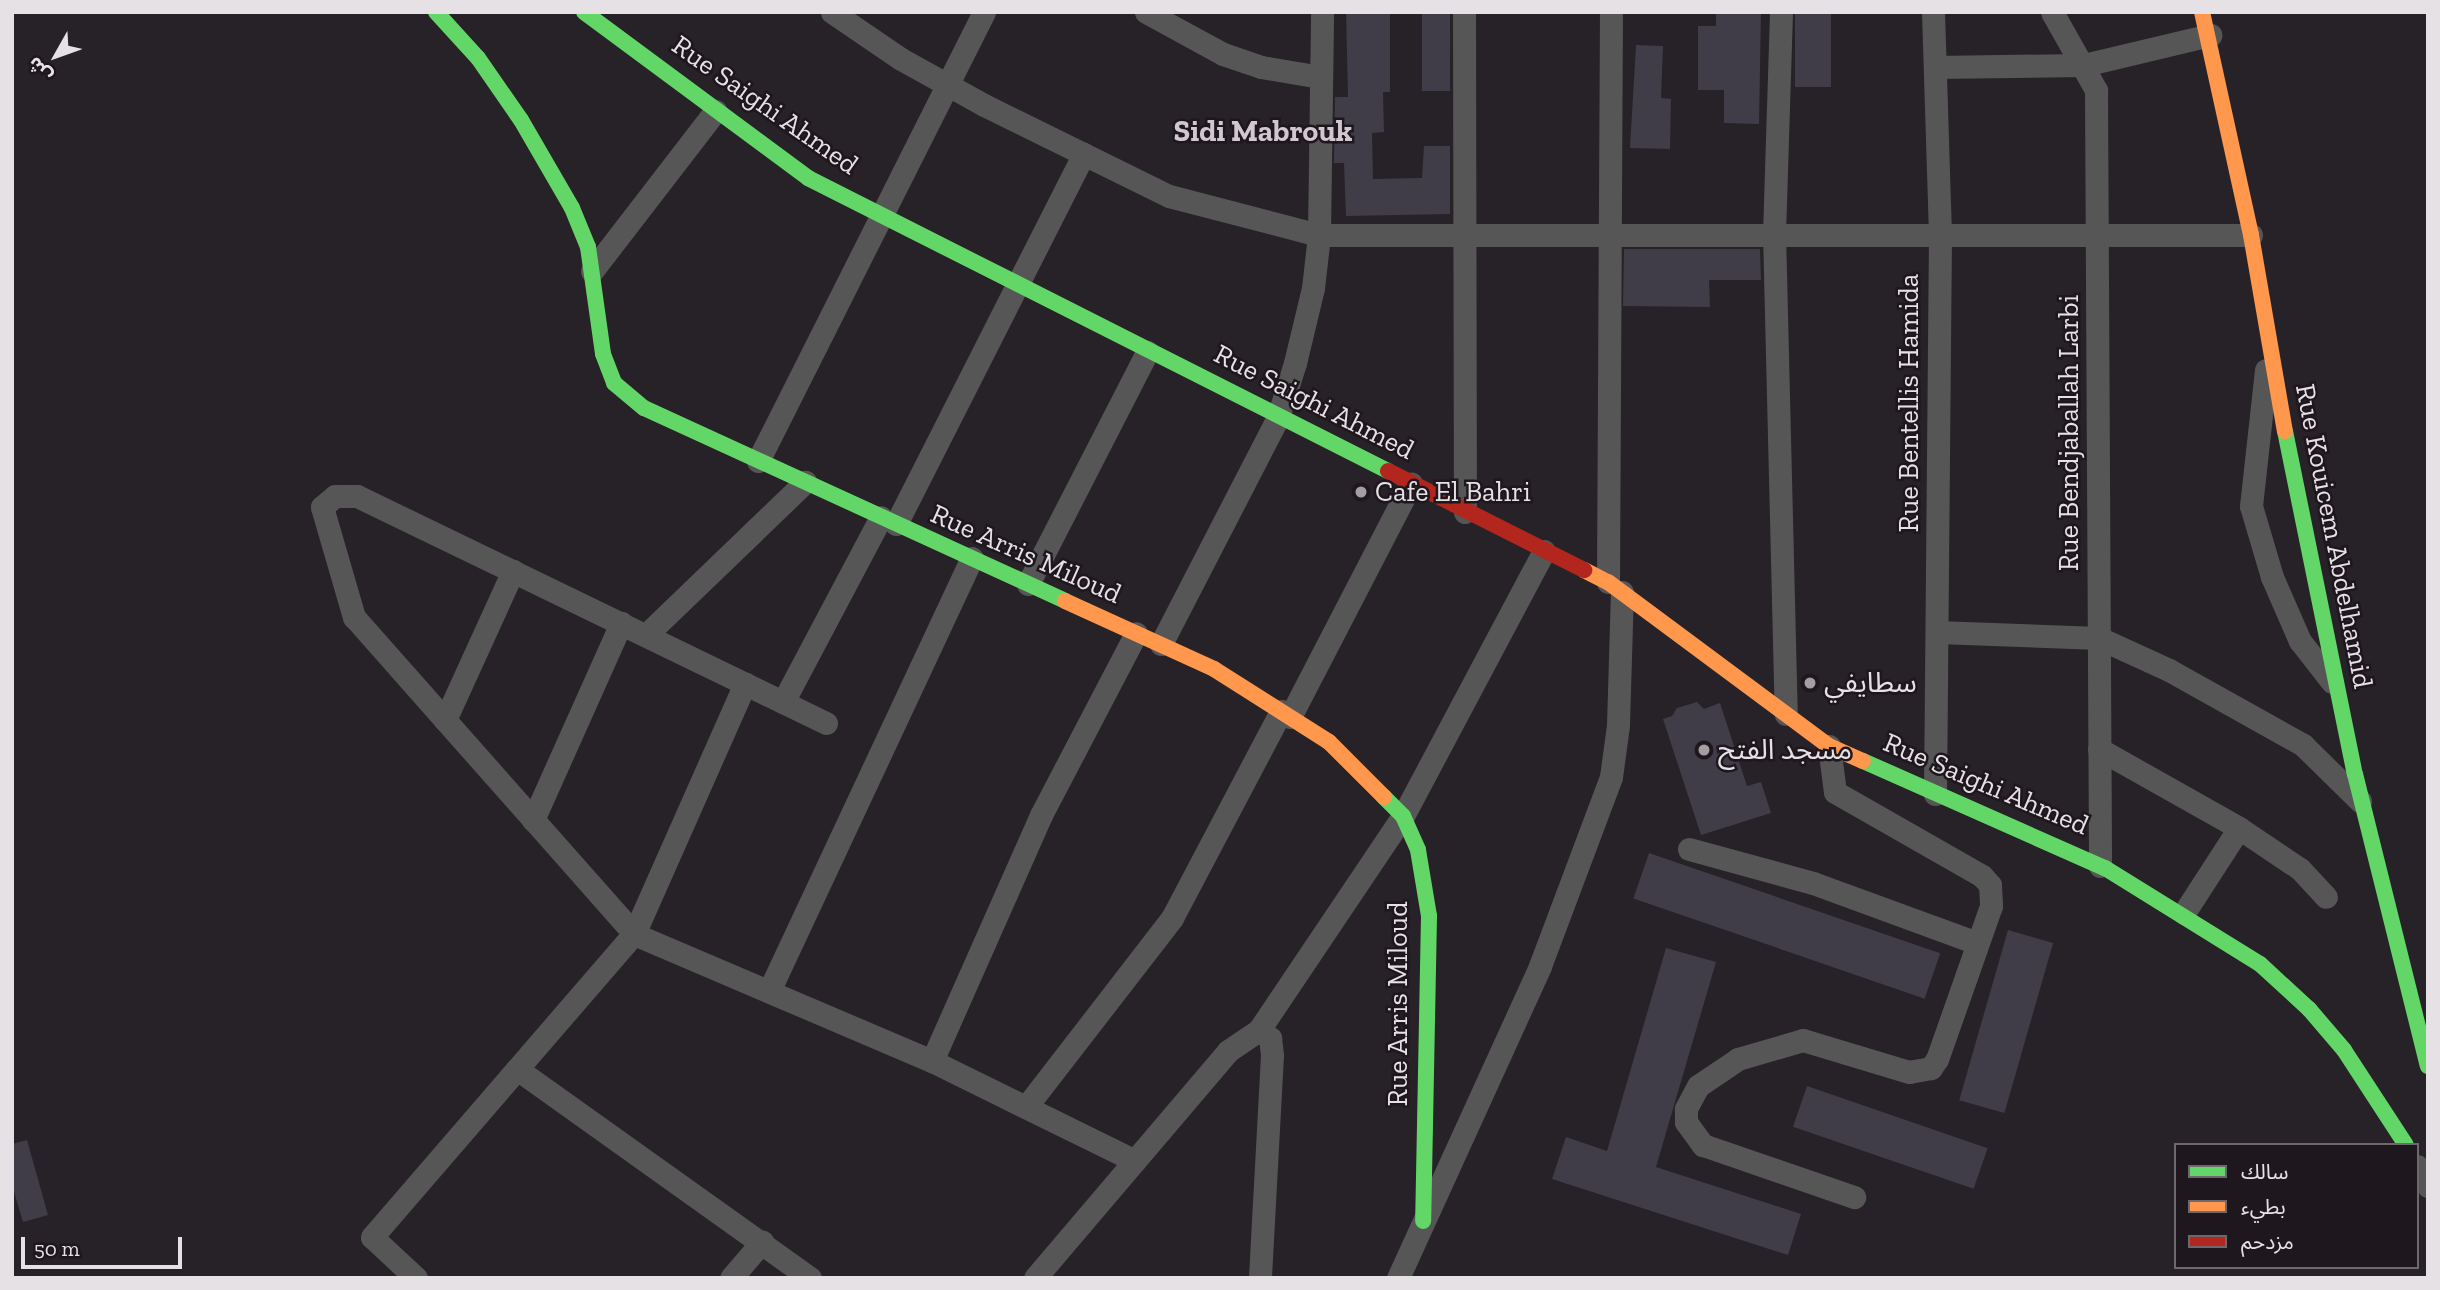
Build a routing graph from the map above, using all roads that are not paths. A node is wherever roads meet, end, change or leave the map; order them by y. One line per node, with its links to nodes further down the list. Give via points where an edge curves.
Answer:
1 (436, 12): 28 (street, Rue Arris Miloud, via 478,58 521,120 572,208)
2 (584, 12): 18 (street, Rue Saighi Ahmed)
3 (832, 12): 17 (street)
4 (984, 12): 17 (street)
5 (1146, 12): 16 (street, via 1223,54 1261,67)
6 (1322, 12): 16 (street)
7 (1464, 12): 22 (street)
8 (1611, 12): 24 (street)
9 (1781, 12): 21 (street)
10 (1933, 12): 15 (street, Rue Bentellis Hamida)
11 (2052, 12): 14 (street, Rue Bendjaballah Larbi)
12 (2202, 12): 13 (street, Rue Kouicem Abdelhamid)
13 (2210, 35): 14 (street); 27 (street, Rue Kouicem Abdelhamid)
14 (2084, 65): 15 (street); 25 (street, Rue Bendjaballah Larbi, via 2096,90)
15 (1935, 67): 23 (street, Rue Bentellis Hamida)
16 (1321, 77): 26 (street)
17 (947, 85): 19 (street); 20 (street)
18 (715, 111): 20 (street, Rue Saighi Ahmed, via 808,178); 28 (street)
19 (1084, 154): 26 (street, via 1169,195); 29 (street)
20 (882, 216): 29 (street, Rue Saighi Ahmed); 33 (street)
21 (1774, 232): 23 (street); 24 (street); 53 (street)
22 (1464, 233): 24 (street); 26 (street); 36 (street)
23 (1940, 233): 25 (street); 44 (street, Rue Bentellis Hamida)
24 (1609, 234): 42 (street)
25 (2098, 234): 27 (street); 47 (street, Rue Bendjaballah Larbi)
26 (1319, 235): 32 (street, via 1313,288)
27 (2252, 235): 30 (street, Rue Kouicem Abdelhamid)
28 (592, 271): 33 (street, Rue Arris Miloud, via 603,354 614,383 644,408)
29 (1014, 285): 31 (street, Rue Saighi Ahmed); 37 (street)
30 (2270, 339): 50 (street, Rue Kouicem Abdelhamid, via 2302,531); 50 (street, via 2251,506 2273,577 2300,641)
31 (1147, 352): 32 (street, Rue Saighi Ahmed); 41 (street)
32 (1278, 417): 35 (street, Rue Saighi Ahmed); 48 (street)
33 (758, 461): 34 (street, Rue Arris Miloud)
34 (805, 482): 37 (street, Rue Arris Miloud); 46 (street)
35 (1411, 485): 36 (street, Rue Saighi Ahmed); 52 (street)
36 (1465, 512): 38 (street, Rue Saighi Ahmed)
37 (888, 520): 39 (street, Rue Arris Miloud); 51 (street)
38 (1544, 551): 42 (street, Rue Saighi Ahmed); 60 (street)
39 (972, 558): 41 (street, Rue Arris Miloud); 69 (street)
40 (513, 571): 43 (street); 54 (street); 54 (street, via 357,496 335,496 321,508 354,617)
41 (1028, 584): 45 (street, Rue Arris Miloud)
42 (1615, 587): 53 (street, Rue Saighi Ahmed); 80 (street, via 1618,724 1611,777 1541,966)
43 (621, 622): 46 (street); 61 (street)
44 (1937, 632): 47 (street); 58 (street, Rue Bentellis Hamida)
45 (1136, 633): 48 (street, Rue Arris Miloud); 72 (street, via 1041,815)
46 (646, 635): 49 (street)
47 (2099, 638): 57 (street, Rue Bendjaballah Larbi); 59 (street, via 2169,670 2303,745)
48 (1161, 644): 52 (street, Rue Arris Miloud, via 1214,668)
49 (745, 683): 51 (street); 67 (street)
50 (2336, 688): 59 (street, Rue Kouicem Abdelhamid)
51 (783, 702): 55 (street)
52 (1285, 714): 60 (street, Rue Arris Miloud, via 1329,742); 74 (street, via 1172,919)
53 (1786, 714): 56 (street, Rue Saighi Ahmed)
54 (445, 720): 61 (street)
55 (826, 723)
56 (1829, 746): 58 (street, Rue Saighi Ahmed); 68 (street, via 1835,792 1982,876 1990,885 1991,906)
57 (2099, 749): 62 (street); 64 (street, Rue Bendjaballah Larbi)
58 (1936, 794): 64 (street, Rue Saighi Ahmed)
59 (2362, 804): 71 (street, Rue Kouicem Abdelhamid)
60 (1403, 816): 70 (street); 80 (street, Rue Arris Miloud, via 1418,850 1429,916)
61 (533, 820): 67 (street)
62 (2239, 828): 65 (street, via 2300,869); 66 (street)
63 (1689, 849): 68 (street, via 1812,883)
64 (2100, 866): 66 (street, Rue Saighi Ahmed)
65 (2326, 897)
66 (2184, 913): 75 (street, Rue Saighi Ahmed, via 2260,964 2309,1009 2344,1050)
67 (634, 934): 69 (street); 73 (street)
68 (1977, 943): 79 (street, via 1931,1068 1909,1072 1803,1040 1738,1059 1698,1086 1686,1109 1690,1133 1703,1145)
69 (769, 992): 72 (street)
70 (1259, 1030): 76 (street, via 1228,1051); 82 (street, via 1270,1038 1272,1055)
71 (2427, 1059)
72 (932, 1061): 74 (street)
73 (517, 1069): 81 (street); 83 (street, via 372,1237)
74 (1026, 1107): 76 (street)
75 (2405, 1143)
76 (1135, 1161): 86 (street)
77 (2419, 1169): 78 (street)
78 (2428, 1185)
79 (1854, 1197)
80 (1423, 1221): 88 (street)
81 (762, 1242): 84 (street); 85 (street)
82 (1260, 1268): 87 (street)
83 (416, 1278)
84 (732, 1278)
85 (810, 1278)
86 (1035, 1278)
87 (1244, 1278)
88 (1398, 1278)

